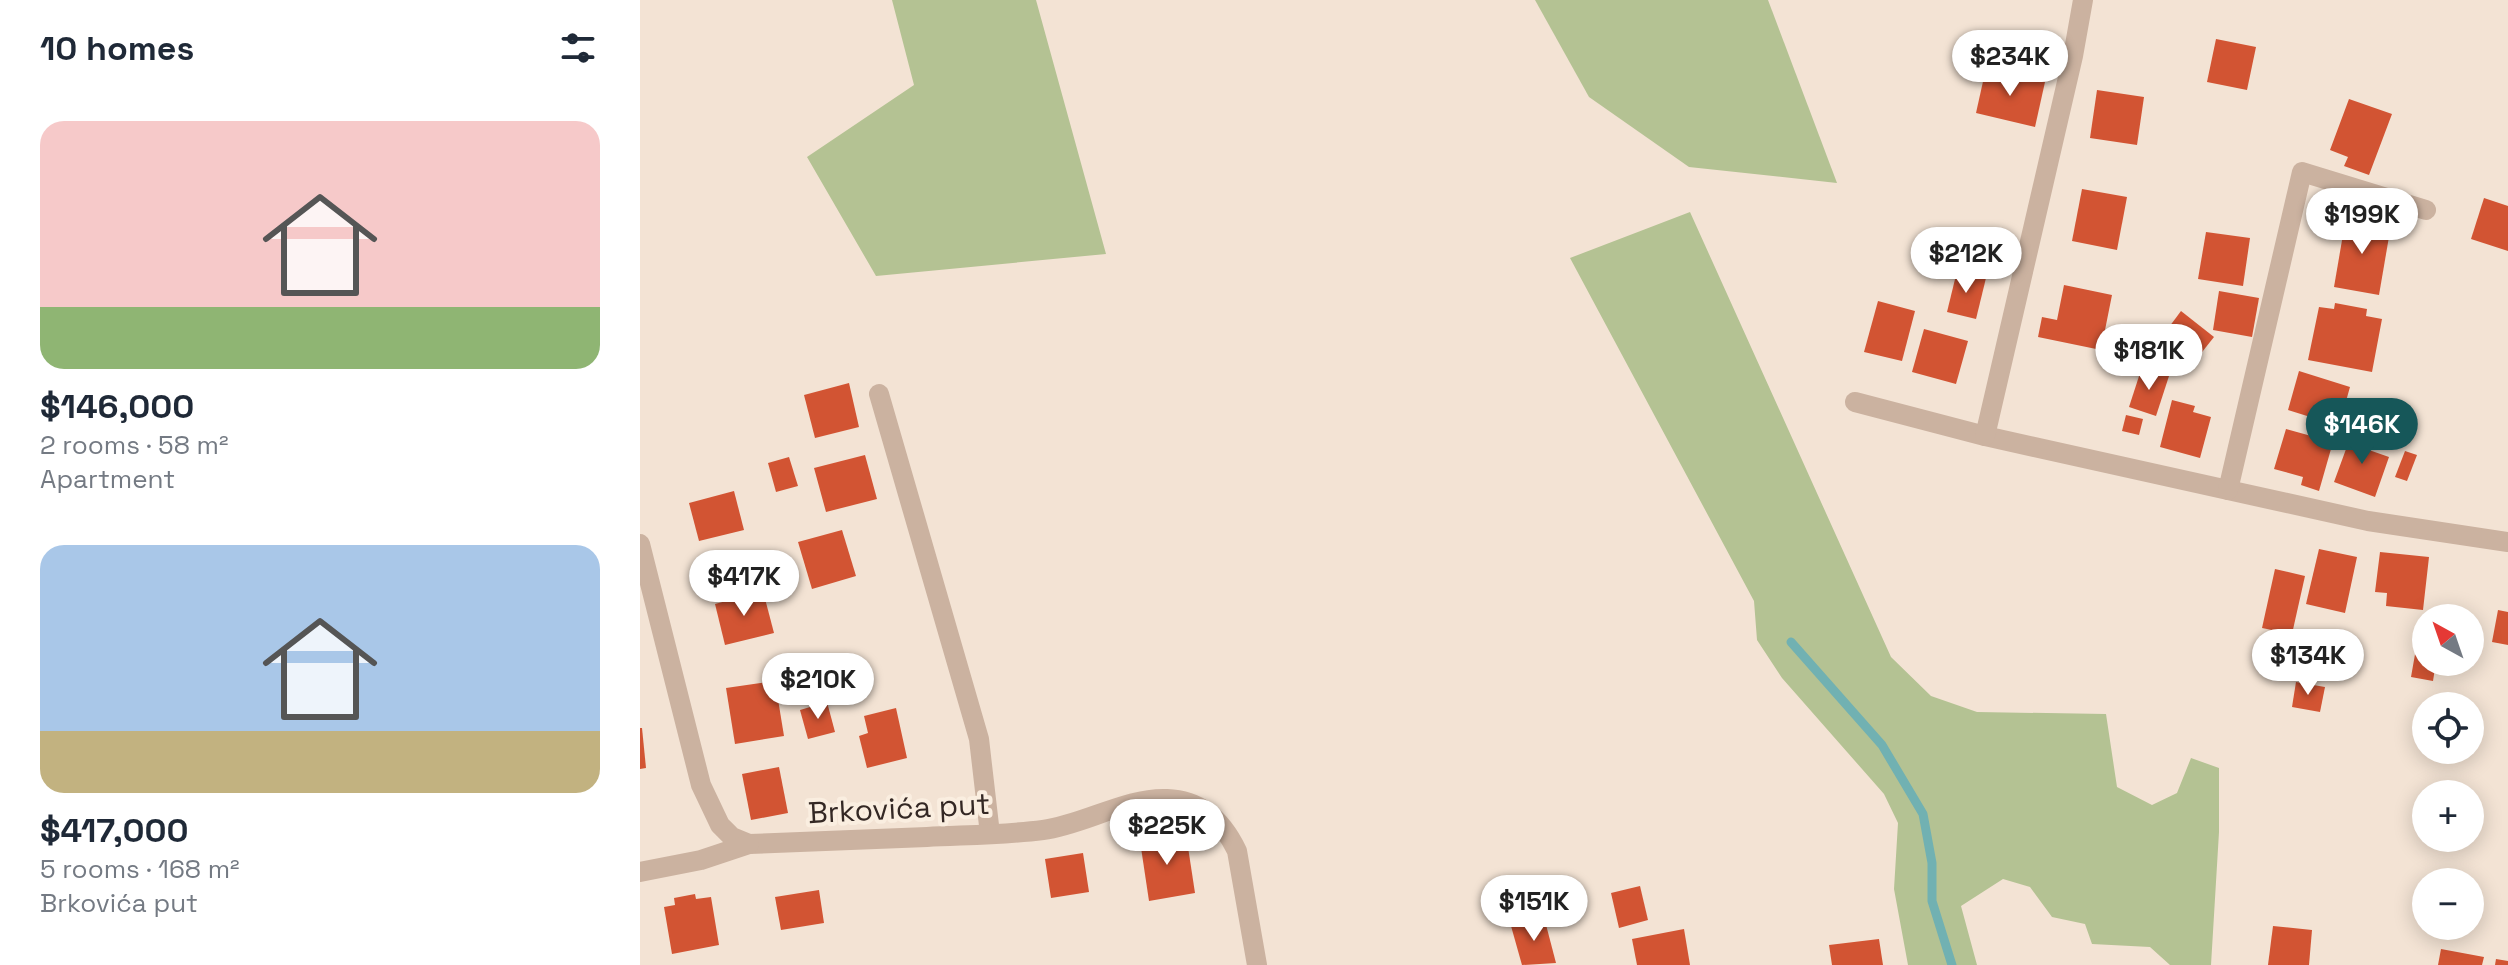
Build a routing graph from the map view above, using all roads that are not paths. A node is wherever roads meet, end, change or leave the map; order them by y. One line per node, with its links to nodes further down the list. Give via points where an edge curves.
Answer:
1 (2083, 0): 5 (street)
2 (2426, 210): 6 (street, via 2302,172)
3 (879, 394): 9 (street, via 979,739)
4 (1855, 402): 5 (street)
5 (1985, 436): 6 (street)
6 (2228, 490): 7 (street, via 2368,521)
7 (2508, 542)
8 (640, 544): 10 (street, via 701,785 720,825)
9 (990, 834): 10 (street, Brkovića put); 12 (street, Brkovića put, via 1046,830 1142,802 1167,799 1196,805 1216,820 1237,851)
10 (749, 844): 11 (street, Brkovića put)
11 (640, 872)
12 (1257, 965)

